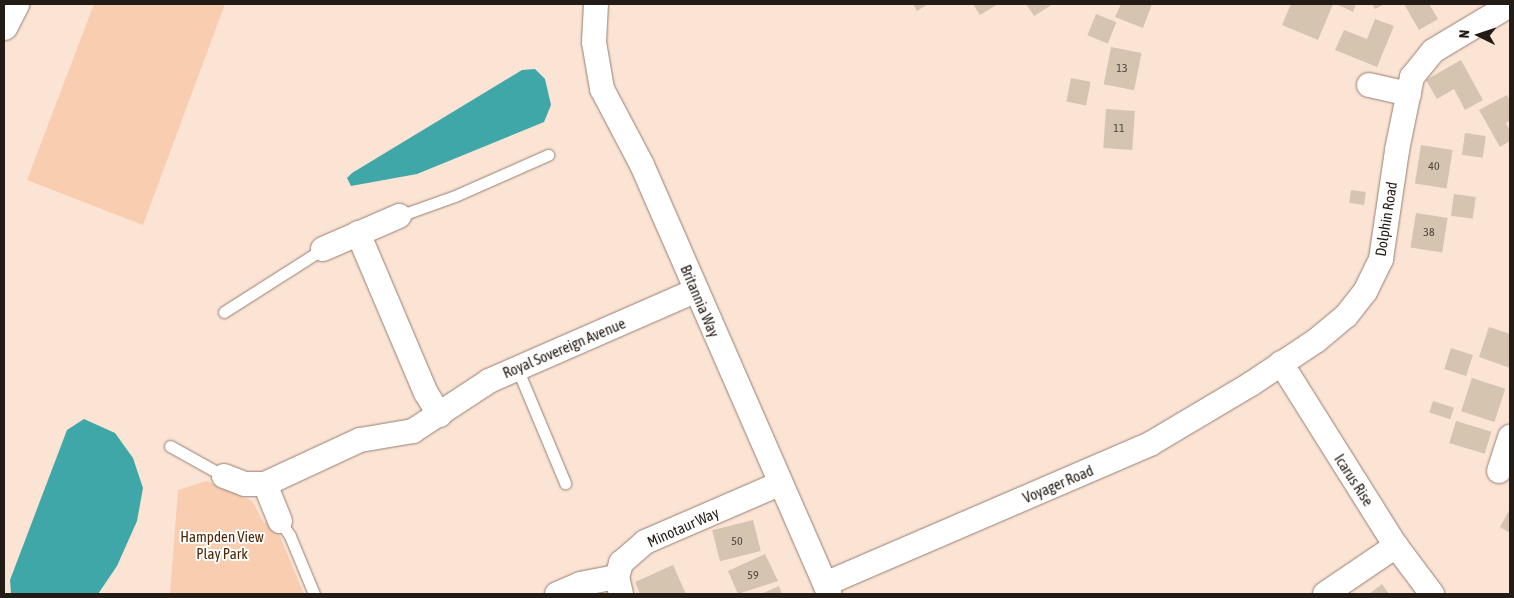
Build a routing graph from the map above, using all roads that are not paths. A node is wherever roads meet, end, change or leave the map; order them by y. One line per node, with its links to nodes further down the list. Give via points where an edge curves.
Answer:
1 (10, 4): 6 (highway)
2 (15, 4): 6 (highway)
3 (596, 4): 13 (street, Britannia Way, via 594,42 602,89 642,165)
4 (1510, 5): 5 (street, Dolphin Road)
5 (1481, 11): 8 (street, Dolphin Road, via 1433,51 1412,77)
6 (4, 26)
7 (1369, 85): 8 (street)
8 (1409, 94): 15 (street, Dolphin Road, via 1381,259 1365,292 1346,316)
9 (548, 156): 10 (lane)
10 (399, 216): 11 (street)
11 (358, 233): 12 (street); 17 (street, via 426,393)
12 (323, 249): 14 (lane)
13 (695, 292): 16 (street, Royal Sovereign Avenue); 24 (street, Britannia Way)
14 (224, 312)
15 (1281, 363): 26 (street, Icarus Rise); 28 (street, Voyager Road, via 1150,444)
16 (517, 368): 17 (street, Royal Sovereign Avenue, via 466,394); 22 (lane)
17 (440, 415): 23 (street, Royal Sovereign Avenue, via 413,431 360,440)
18 (1510, 437): 20 (street)
19 (170, 446): 21 (lane)
20 (1499, 471)
21 (224, 476): 23 (street, Royal Sovereign Avenue, via 245,484)
22 (565, 483)
23 (265, 484): 25 (street)
24 (779, 484): 27 (street, Minotaur Way, via 645,542 621,563); 28 (street, Britannia Way)
25 (280, 521): 29 (lane, via 290,536)
26 (1396, 546): 31 (street); 32 (street, Icarus Rise)
27 (619, 586): 30 (street, via 590,581)
28 (827, 589)
29 (314, 594)
30 (557, 594)
31 (1325, 594)
32 (1432, 594)

